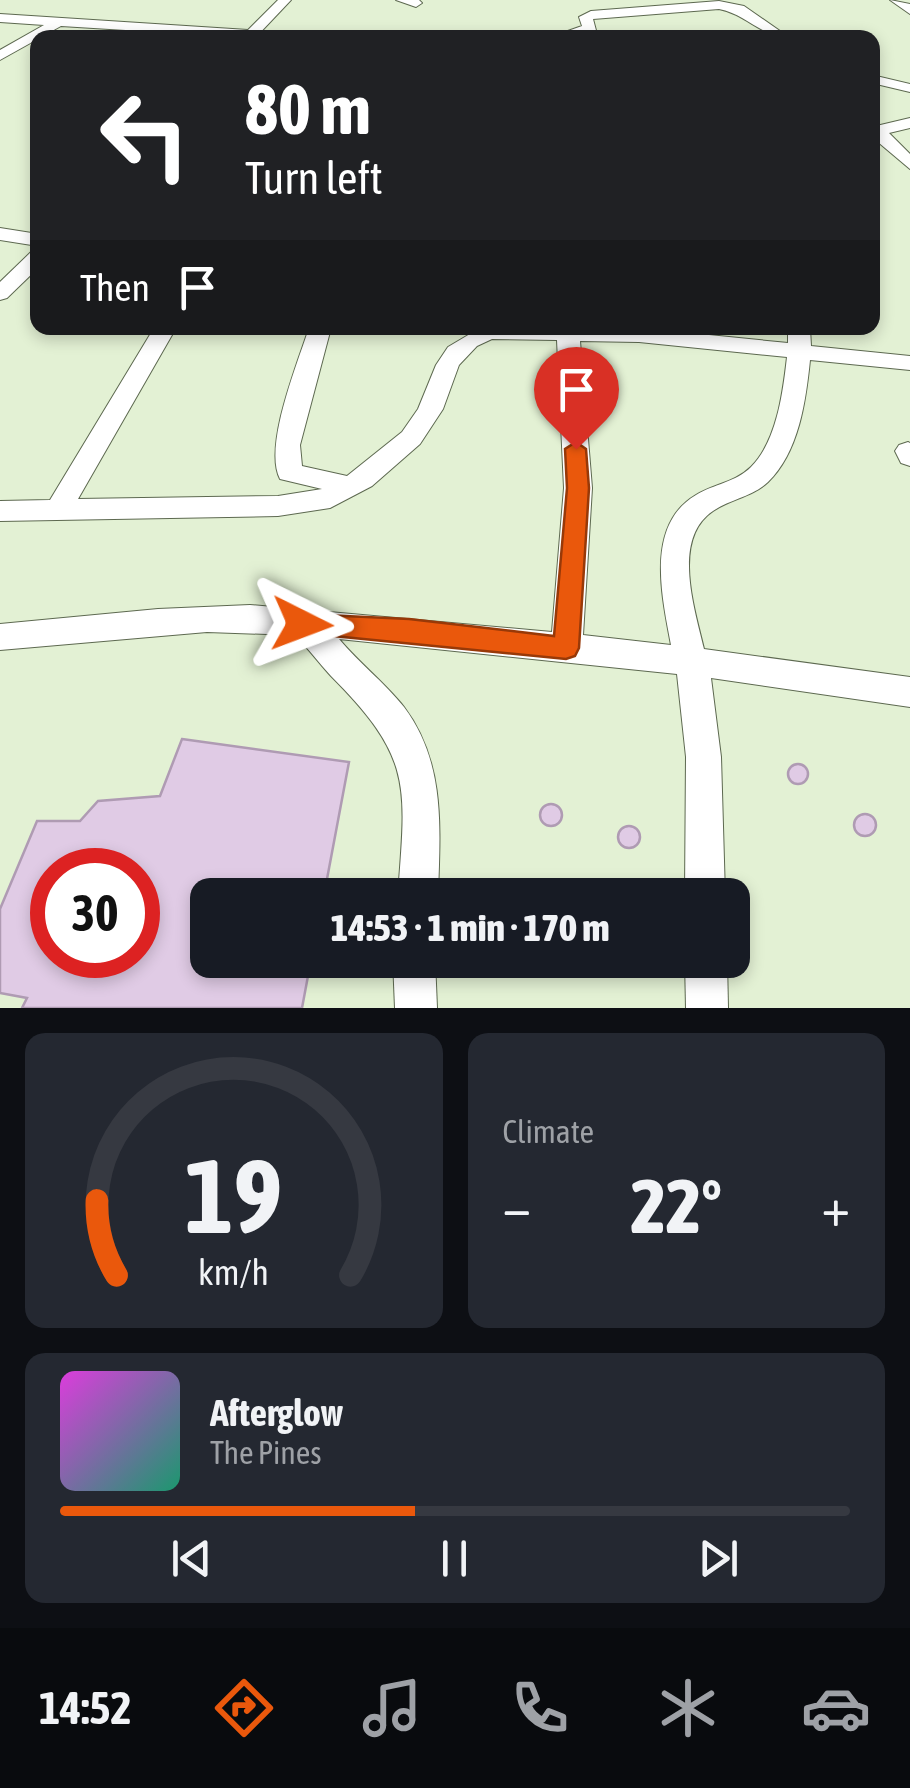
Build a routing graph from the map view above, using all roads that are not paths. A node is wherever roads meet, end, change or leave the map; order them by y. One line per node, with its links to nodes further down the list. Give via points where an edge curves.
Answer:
1 (26, 0): 5 (street)
2 (285, 0): 9 (street)
3 (896, 0): 4 (street)
4 (910, 10)
5 (0, 17): 6 (street)
6 (58, 22): 7 (street); 8 (street)
7 (44, 30)
8 (167, 30)
9 (254, 30)
10 (589, 30): 11 (street, via 585,17 591,14 726,5)
11 (772, 30)
12 (30, 38): 13 (street)
13 (0, 56)
14 (880, 81): 15 (street)
15 (910, 88)
16 (910, 123): 17 (street)
17 (880, 131)
18 (880, 136): 19 (street)
19 (910, 164)
20 (0, 234): 21 (street)
21 (30, 239)
22 (30, 263): 23 (street)
23 (2, 289)
24 (161, 335): 32 (street)
25 (318, 335): 31 (street, via 287,465 298,476)
26 (480, 335): 31 (street, via 442,369 430,416 414,436)
27 (568, 335): 36 (street, via 578,488)
28 (667, 335): 29 (street)
29 (798, 339): 30 (street); 37 (street, via 791,403 768,463 757,477 704,503 680,536 677,579)
30 (910, 362)
31 (349, 486): 32 (street, via 304,504)
32 (58, 509): 33 (street)
33 (0, 511)
34 (302, 624): 35 (street, via 223,620); 36 (street); 39 (street, via 397,722 413,751 422,809)
35 (0, 637)
36 (566, 648): 37 (street)
37 (691, 659): 38 (street); 40 (street, via 702,750)
38 (910, 692)
39 (419, 878)
40 (705, 878)
41 (415, 978): 43 (street)
42 (706, 978): 44 (street)
43 (416, 1008)
44 (707, 1008)

